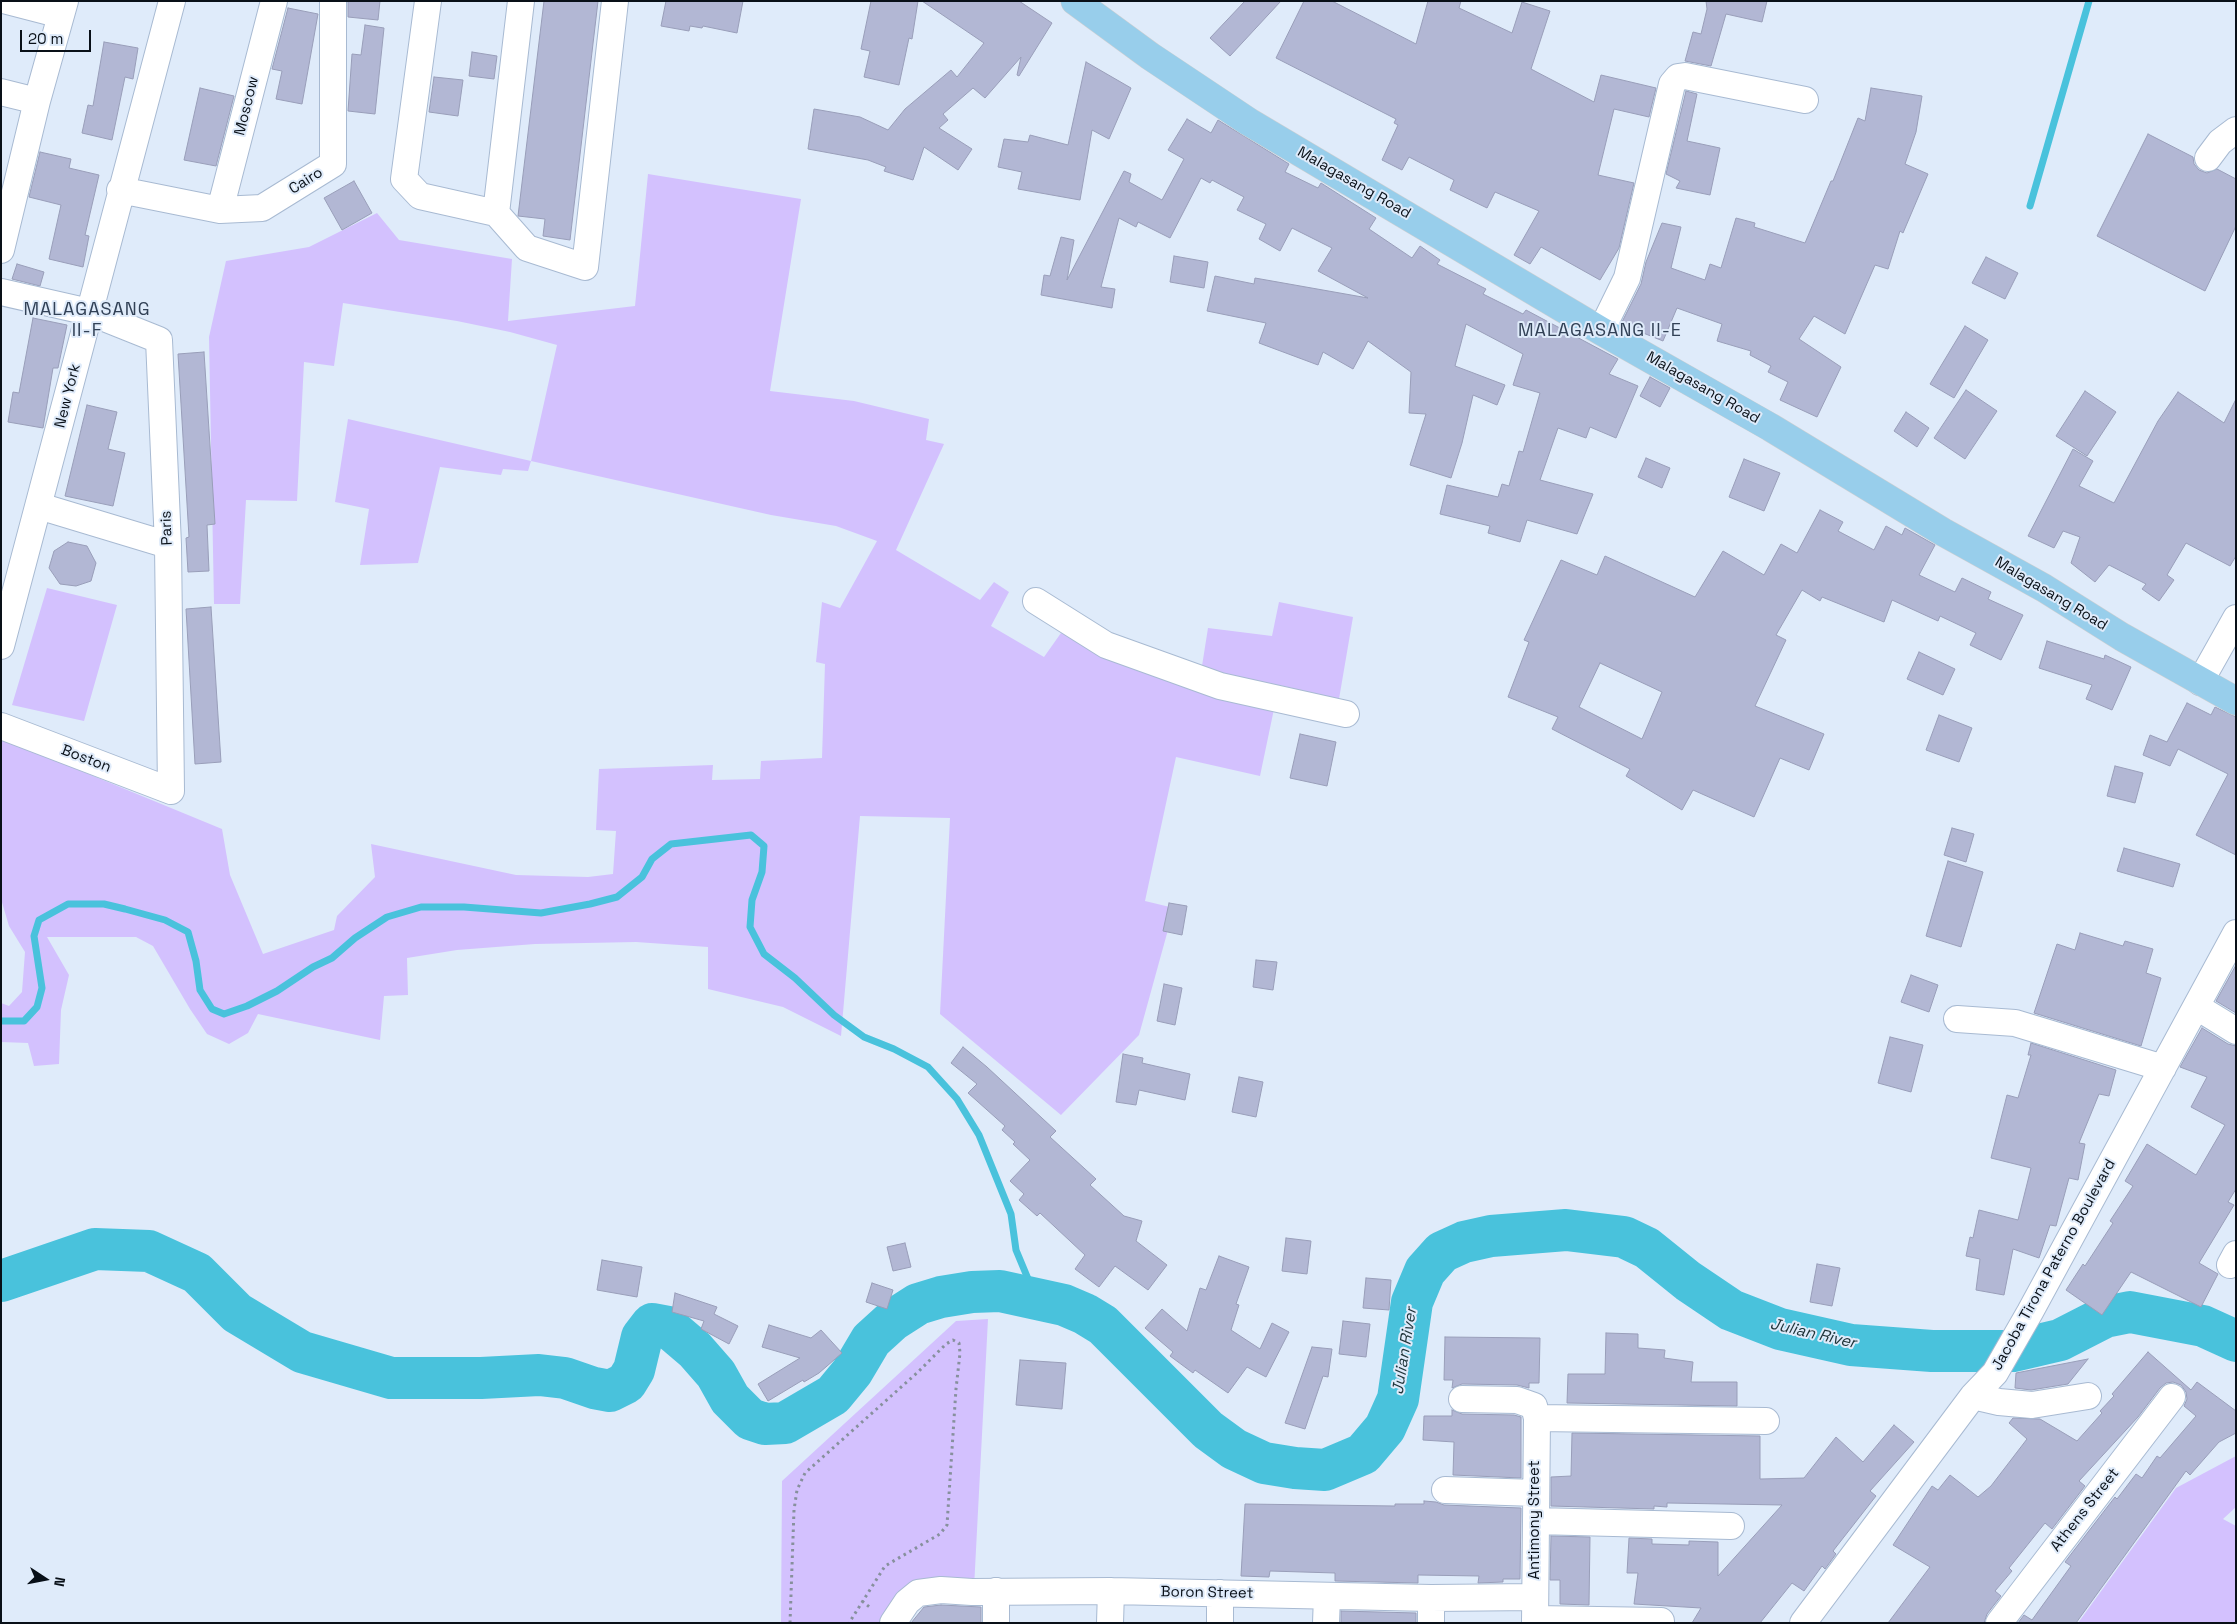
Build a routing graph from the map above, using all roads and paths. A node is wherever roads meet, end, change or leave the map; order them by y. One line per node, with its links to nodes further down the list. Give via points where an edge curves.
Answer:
1 (7, 1): 9 (street)
2 (172, 1): 16 (street, New York)
3 (274, 1): 17 (street, Moscow)
4 (333, 1): 17 (street, Cairo, via 333,164 262,208)
5 (428, 1): 18 (street, via 404,179 420,196)
6 (521, 1): 18 (street)
7 (615, 1): 18 (street, via 585,267 527,248)
8 (1075, 1): 22 (main road, Malagasang Road, via 1241,117)
9 (63, 8): 12 (street)
10 (1, 92): 12 (street)
11 (1805, 100): 22 (street, via 1678,77 1672,84 1627,278)
12 (37, 102): 15 (street)
13 (2236, 130): 14 (street, via 2220,142)
14 (2208, 158)
15 (8, 189): 19 (street)
16 (120, 190): 17 (street, Cairo); 21 (street, New York)
17 (220, 210)
18 (496, 213)
19 (1, 250)
20 (1, 292): 21 (street)
21 (89, 312): 23 (street, New York); 24 (street, Paris, via 159,340)
22 (1601, 331): 28 (main road, Malagasang Road, via 1770,427)
23 (39, 506): 24 (street); 27 (street, New York)
24 (168, 545): 32 (street, Paris)
25 (1036, 601): 30 (street, via 1106,645 1220,686)
26 (2236, 618): 28 (street)
27 (1, 646)
28 (2200, 682): 29 (main road, Malagasang Road)
29 (2236, 701)
30 (1346, 714)
31 (1, 726): 32 (street, Boston)
32 (171, 791)
33 (2236, 933): 34 (street, Jacoba Tirona Paterno Boulevard)
34 (2197, 1007): 36 (street); 37 (street, Jacoba Tirona Paterno Boulevard)
35 (1957, 1019): 37 (street, via 2016,1023)
36 (2236, 1031)
37 (2163, 1068): 38 (street, Jacoba Tirona Paterno Boulevard, via 1995,1373)
38 (1973, 1396): 39 (street, via 2032,1405); 62 (street, Jacoba Tirona Paterno Boulevard)
39 (2088, 1396)
40 (2172, 1397): 63 (street, Athens Street)
41 (1462, 1399): 42 (street, via 1517,1400 1534,1406)
42 (1537, 1418): 43 (street); 45 (street, Antimony Street)
43 (1766, 1421)
44 (1445, 1490): 45 (street)
45 (1536, 1493): 46 (street, Antimony Street)
46 (1536, 1521): 47 (street); 53 (street, Antimony Street)
47 (1731, 1526)
48 (996, 1591): 49 (street, Boron Street); 57 (street, Boron Street, via 918,1593 907,1602); 58 (street)
49 (1111, 1591): 50 (street, Boron Street); 59 (street)
50 (1220, 1593): 51 (street, Boron Street); 60 (street)
51 (1327, 1596): 52 (street, Boron Street); 61 (street)
52 (1431, 1610): 53 (street, Boron Street)
53 (1535, 1613): 54 (street, Boron Street)
54 (1660, 1621)
55 (790, 1623): 56 (path, via 794,1510 797,1490 805,1473 953,1340 959,1343 960,1353 947,1525 940,1534 885,1566)
56 (849, 1623)
57 (893, 1623)
58 (996, 1623)
59 (1110, 1623)
60 (1220, 1623)
61 (1326, 1623)
62 (1802, 1623)
63 (1999, 1623)

